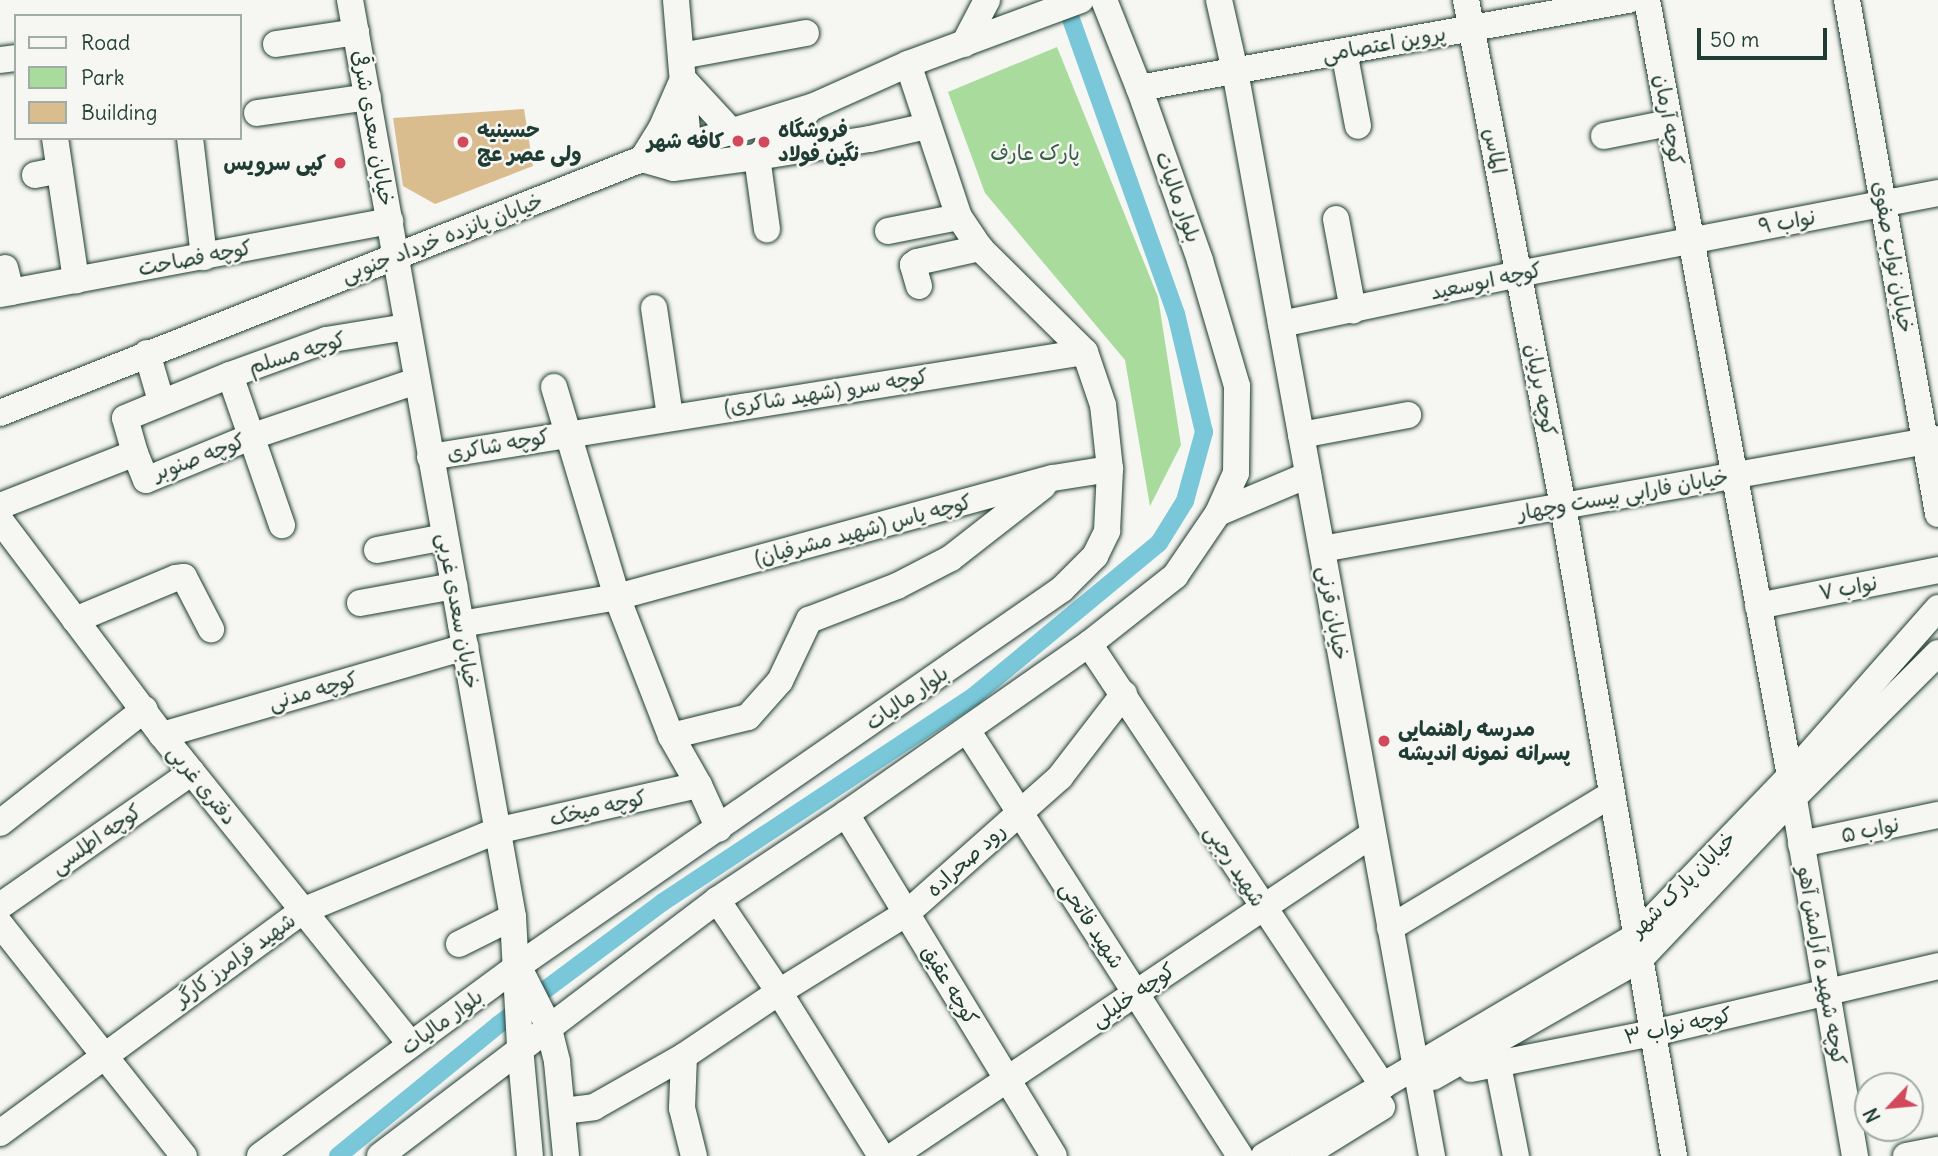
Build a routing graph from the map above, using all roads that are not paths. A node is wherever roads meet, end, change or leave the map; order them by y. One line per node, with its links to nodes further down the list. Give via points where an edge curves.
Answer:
1 (350, 0): 12 (street, خیابان سعدی شرقی)
2 (676, 0): 17 (street)
3 (987, 0): 15 (street)
4 (1081, 0): 15 (street, خیابان پانزده خرداد جنوبی)
5 (1104, 0): 20 (street, بلوار مالیات)
6 (1219, 0): 19 (street, خیابان قرنی)
7 (1466, 0): 11 (street, الماس)
8 (1629, 0): 11 (street, پروین اعتصامی)
9 (1647, 0): 24 (street, کوچه آرمان)
10 (1847, 0): 35 (street, خیابان نواب صفوی)
11 (1471, 29): 16 (street, پروین اعتصامی); 46 (street, الماس)
12 (356, 32): 14 (street); 21 (street, خیابان سعدی شرقی)
13 (806, 33): 17 (street)
14 (276, 44)
15 (964, 44): 18 (street, خیابان پانزده خرداد جنوبی)
16 (1343, 51): 19 (street, پروین اعتصامی); 26 (street)
17 (682, 68): 27 (street); 31 (street); 33 (street, via 661,129)
18 (898, 68): 22 (street, خیابان پانزده خرداد جنوبی); 25 (street, بلوار مالیات)
19 (1235, 71): 20 (street, پروین اعتصامی); 52 (street, خیابان قرنی)
20 (1139, 88): 75 (street, بلوار مالیات, via 1200,260 1237,386 1236,473)
21 (368, 97): 23 (street); 36 (street, خیابان سعدی شرقی)
22 (814, 106): 27 (street, خیابان پانزده خرداد جنوبی); 32 (street)
23 (257, 113)
24 (1669, 123): 28 (street); 41 (street, کوچه آرمان)
25 (927, 126): 32 (street); 37 (street, بلوار مالیات)
26 (1358, 126)
27 (732, 132): 31 (street, خیابان پانزده خرداد جنوبی)
28 (1604, 136)
29 (55, 140): 47 (street, via 48,172)
30 (190, 140): 45 (street)
31 (688, 144): 33 (street, خیابان پانزده خرداد جنوبی)
32 (757, 157): 33 (street, via 673,168); 39 (street)
33 (642, 159): 42 (street, خیابان پانزده خرداد جنوبی)
34 (1938, 193): 35 (street, نواب ۹)
35 (1883, 203): 41 (street, نواب ۹); 66 (street, خیابان نواب صفوی)
36 (389, 214): 42 (street); 44 (street, خیابان سعدی شرقی); 45 (street, کوچه فصاحت)
37 (959, 217): 40 (street); 43 (street, بلوار مالیات)
38 (1336, 219): 51 (street)
39 (767, 229)
40 (888, 231)
41 (1691, 241): 46 (street, کوچه ابوسعید); 71 (street, کوچه آرمان)
42 (427, 244): 44 (street, خیابان پانزده خرداد جنوبی)
43 (980, 248): 49 (street, via 917,262 913,265); 54 (street, بلوار مالیات)
44 (397, 256): 53 (street, خیابان سعدی غربی); 55 (street, خیابان پانزده خرداد جنوبی)
45 (205, 257): 47 (street, کوچه فصاحت)
46 (1518, 274): 51 (street, کوچه ابوسعید); 74 (street, کوچه برلیان)
47 (76, 281): 48 (street, کوچه فصاحت)
48 (5, 285)
49 (919, 286)
50 (654, 308): 62 (street)
51 (1353, 310): 52 (street, کوچه ابوسعید)
52 (1281, 324): 64 (street, خیابان قرنی)
53 (406, 327): 56 (street, کوچه مسلم, via 326,340); 57 (street, خیابان سعدی غربی)
54 (1085, 352): 62 (street, کوچه سرو (شهید شاکری)); 69 (street, بلوار مالیات, via 1103,405)
55 (146, 353): 59 (street); 60 (street, خیابان پانزده خرداد جنوبی)
56 (230, 375): 59 (street, کوچه مسلم); 65 (street)
57 (416, 381): 65 (street, کوچه صنوبر); 68 (street, خیابان سعدی غربی)
58 (554, 387): 63 (street)
59 (161, 401): 67 (street, کوچه مسلم, via 125,418)
60 (0, 413)
61 (1408, 415): 64 (street)
62 (670, 417): 63 (street, کوچه سرو (شهید شاکری))
63 (566, 433): 68 (street, کوچه شاکری); 84 (street)
64 (1301, 435): 70 (street, خیابان قرنی)
65 (253, 436): 67 (street, کوچه صنوبر, via 146,480); 78 (street)
66 (1932, 440): 71 (street, خیابان فارابی بیست وچهار); 76 (street, خیابان نواب صفوی)
67 (135, 453): 73 (street, کوچه صنوبر)
68 (430, 457): 79 (street, خیابان سعدی غربی)
69 (1110, 469): 72 (street, کوچه یاس (شهید مشرفیان)); 106 (street, بلوار مالیات, via 1107,531 1095,556 1062,589)
70 (1308, 475): 75 (street); 80 (street, خیابان قرنی)
71 (1734, 475): 74 (street, خیابان فارابی بیست وچهار); 86 (street, کوچه شهید ه آرامش آهو)
72 (1053, 478): 84 (street, کوچه یاس (شهید مشرفیان)); 97 (street, via 951,558 897,586 809,620 780,681 748,717)
73 (0, 506)
74 (1563, 506): 80 (street, خیابان فارابی بیست وچهار); 101 (street, کوچه برلیان)
75 (1218, 513): 91 (street, بلوار مالیات, via 1175,576)
76 (1938, 514)
77 (0, 520): 88 (street, دفتری غربی)
78 (282, 525)
79 (445, 537): 81 (street); 83 (street, خیابان سعدی غربی)
80 (1322, 549): 108 (street, خیابان قرنی)
81 (377, 550)
82 (1938, 570): 86 (street, نواب ۷)
83 (454, 586): 85 (street); 90 (street, خیابان سعدی غربی)
84 (617, 597): 90 (street, کوچه یاس (شهید مشرفیان)); 97 (street)
85 (360, 603)
86 (1758, 606): 100 (street, کوچه شهید ه آرامش آهو)
87 (1938, 608): 100 (street, خیابان پارک شهر)
88 (75, 620): 89 (street, via 184,577); 94 (street, دفتری غربی)
89 (211, 629)
90 (463, 636): 96 (street, کوچه مدنی); 107 (street, خیابان سعدی غربی)
91 (1089, 644): 93 (street, شهید رجبی); 95 (street, بلوار مالیات)
92 (1938, 653): 100 (street, خیابان پارک شهر)
93 (1124, 694): 102 (street, رود صحراده, via 1060,777); 112 (street, شهید رجبی)
94 (145, 709): 96 (street, دفتری غربی); 105 (street)
95 (967, 730): 102 (street, شهید فاتحی); 103 (street, بلوار مالیات)
96 (162, 735): 98 (street, دفتری غربی)
97 (671, 736): 99 (street)
98 (192, 772): 111 (street, کوچه اطلسی); 113 (street, دفتری غربی)
99 (699, 785): 106 (street); 107 (street, کوچه میخک)
100 (1791, 787): 109 (street, کوچه شهید ه آرامش آهو); 119 (street, خیابان پارک شهر)
101 (1612, 793): 117 (street); 119 (street, کوچه برلیان)
102 (1020, 811): 114 (street, رود صحراده); 124 (street, شهید فاتحی)
103 (846, 814): 110 (street, بلوار مالیات); 114 (street, کوچه عقیق)
104 (1938, 815): 109 (street, نواب ۵)
105 (0, 823)
106 (719, 828): 121 (street, بلوار مالیات)
107 (496, 831): 113 (street, شهید فرامرز کارگر); 115 (street, خیابان سعدی غربی)
108 (1373, 834): 112 (street, کوچه خلیلی); 117 (street, خیابان قرنی)
109 (1801, 844): 123 (street, کوچه شهید ه آرامش آهو)
110 (717, 900): 122 (street); 125 (street, بلوار مالیات)
111 (0, 906)
112 (1263, 909): 124 (street, کوچه خلیلی); 135 (street, شهید رجبی)
113 (302, 911): 128 (street, دفتری غربی); 130 (street, شهید فرامرز کارگر)
114 (907, 913): 122 (street, رود صحراده); 134 (street, کوچه عقیق)
115 (513, 917): 118 (street); 121 (street, خیابان سعدی غربی)
116 (0, 924): 130 (street)
117 (1390, 928): 132 (street, خیابان قرنی)
118 (459, 944)
119 (1638, 947): 126 (street, کوچه برلیان); 129 (street, خیابان پارک شهر); 132 (street, خیابان پارک شهر)
120 (1938, 966): 123 (street, کوچه نواب ۳)
121 (518, 967): 125 (street); 128 (street, بلوار مالیات)
122 (779, 992): 131 (street, رود صحراده); 146 (street)
123 (1827, 992): 126 (street, کوچه نواب ۳); 155 (street, کوچه شهید ه آرامش آهو)
124 (1136, 993): 134 (street, کوچه خلیلی); 149 (street, شهید فاتحی)
125 (535, 1005): 127 (street, بلوار مالیات); 127 (street); 137 (street, via 557,1062)
126 (1653, 1033): 129 (street, کوچه نواب ۳); 154 (street, کوچه برلیان)
127 (520, 1038): 133 (street); 136 (street)
128 (410, 1044): 141 (street, بلوار مالیات)
129 (1496, 1053): 132 (street, کوچه نواب ۳); 153 (street)
130 (104, 1056): 138 (street, شهید فرامرز کارگر); 140 (street)
131 (684, 1056): 137 (street, رود صحراده, via 594,1107); 145 (street, via 682,1108)
132 (1417, 1076): 135 (street, خیابان پارک شهر); 151 (street, خیابان پارک شهر); 152 (street, خیابان قرنی)
133 (482, 1077): 136 (street, via 510,1084); 142 (street)
134 (1008, 1079): 147 (street, کوچه خلیلی); 148 (street, کوچه عقیق)
135 (1383, 1086): 150 (street, خیابان پارک شهر)
136 (525, 1102): 143 (street)
137 (563, 1111): 144 (street)
138 (0, 1133)
139 (1938, 1150): 156 (street)
140 (184, 1156)
141 (260, 1156)
142 (380, 1156)
143 (530, 1156)
144 (566, 1156)
145 (694, 1156)
146 (881, 1156)
147 (893, 1156)
148 (1054, 1156)
149 (1240, 1156)
150 (1264, 1156)
151 (1303, 1156)
152 (1432, 1156)
153 (1516, 1156)
154 (1674, 1156)
155 (1855, 1156)
156 (1906, 1156)

